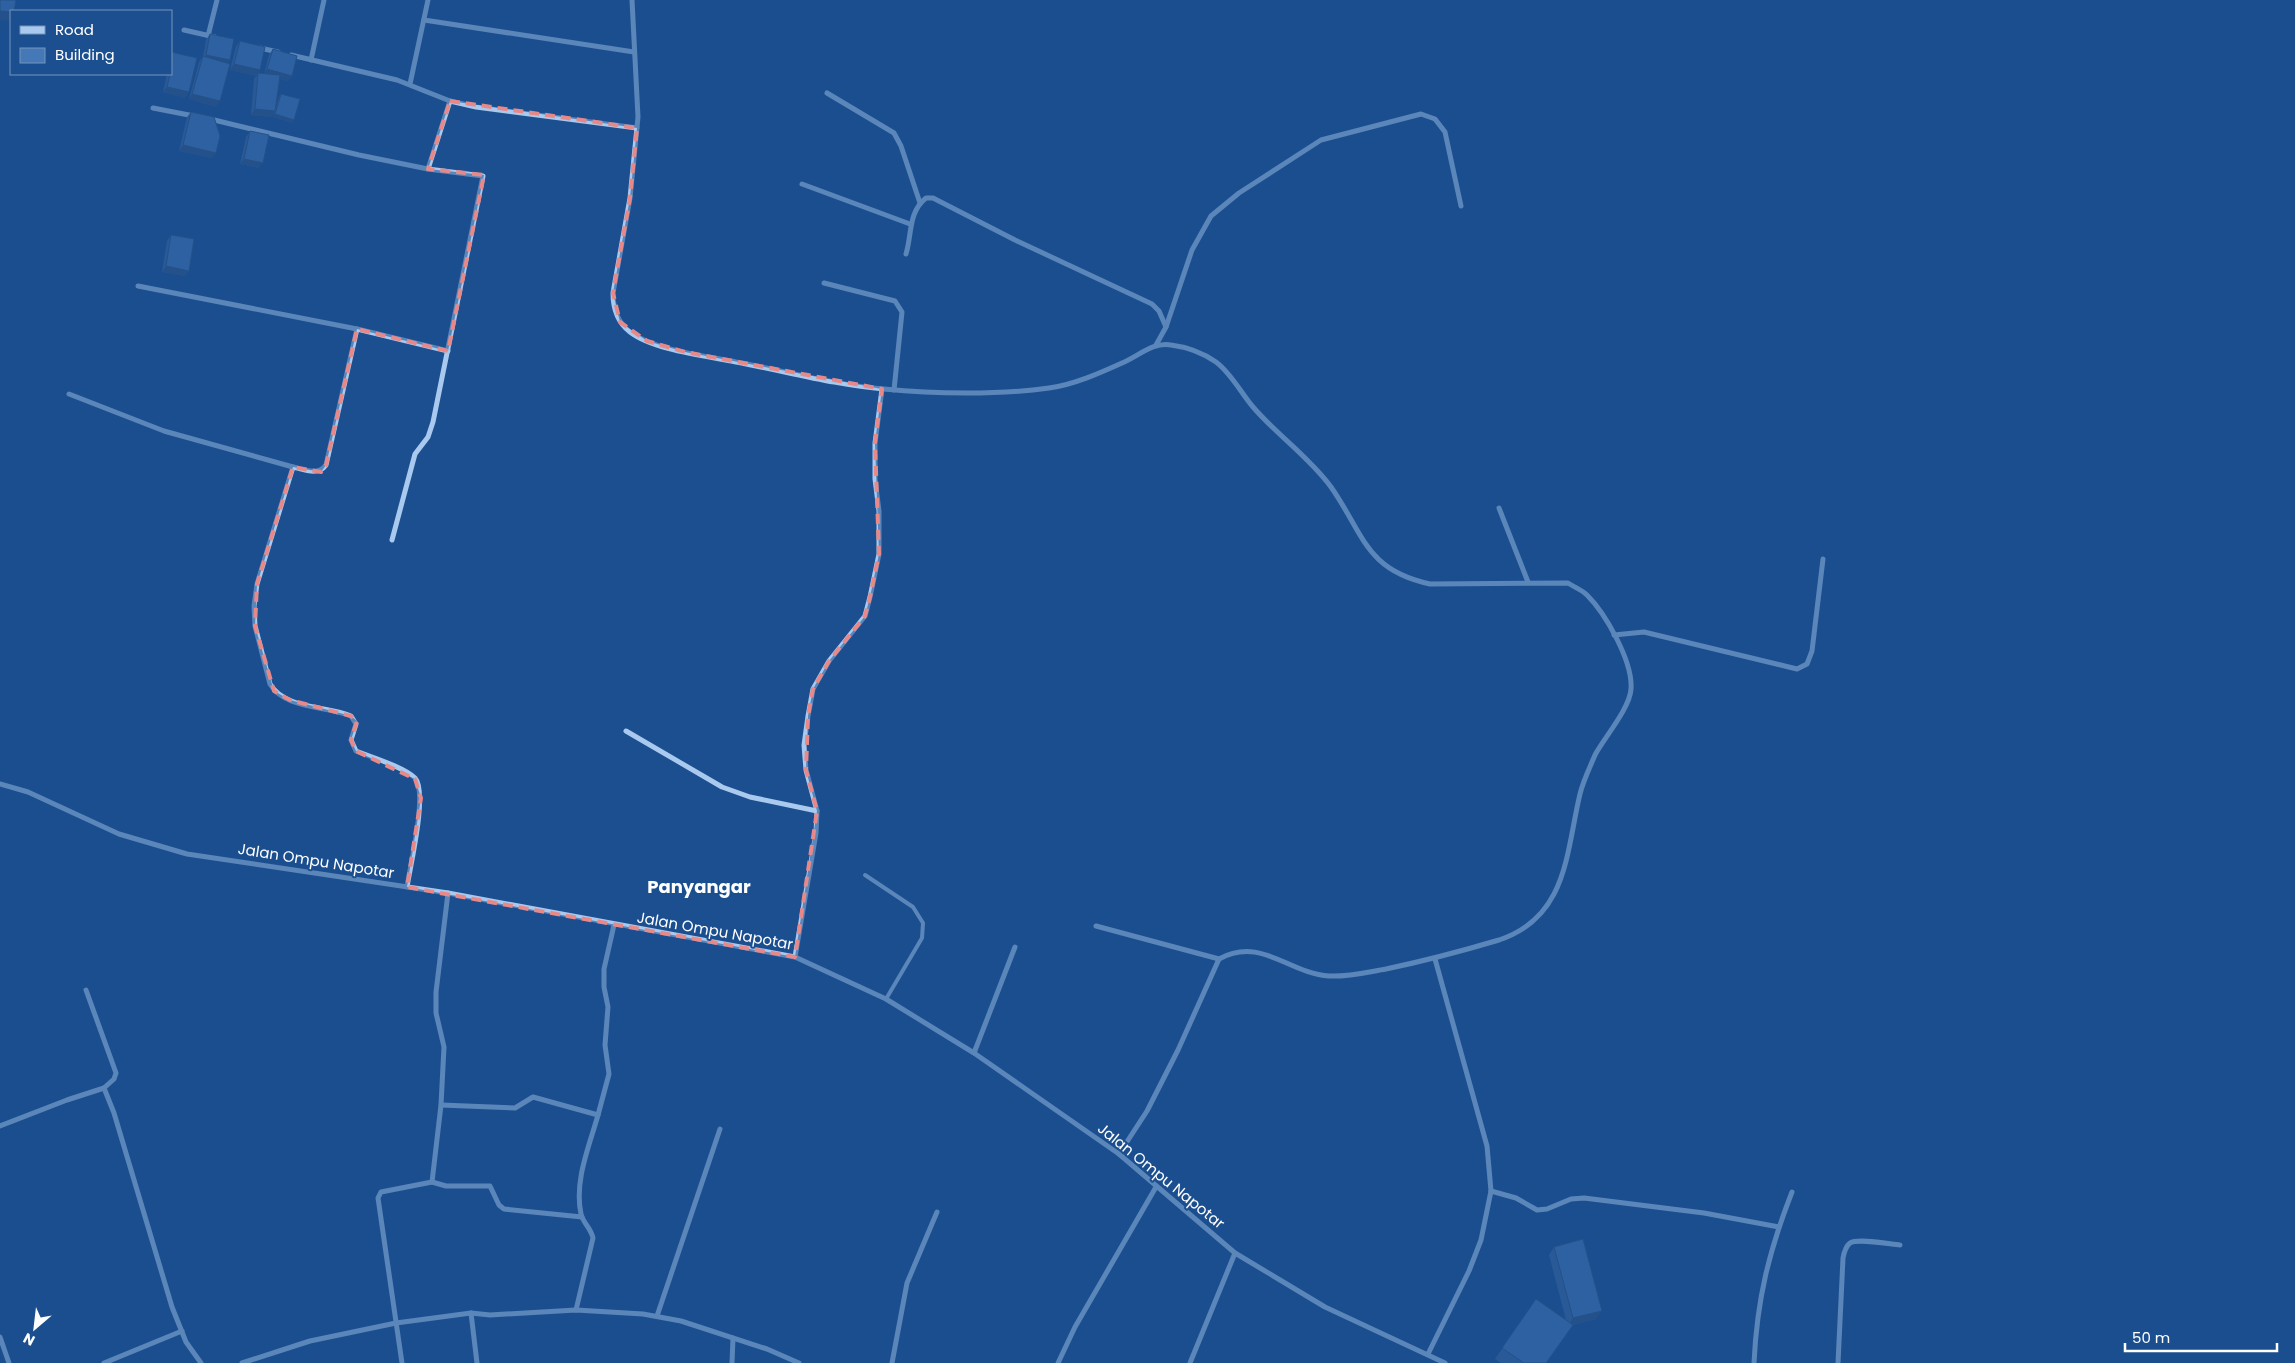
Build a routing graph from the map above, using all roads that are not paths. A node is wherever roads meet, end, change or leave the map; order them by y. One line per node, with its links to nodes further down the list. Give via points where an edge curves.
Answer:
1 (217, 0): 7 (street)
2 (324, 0): 11 (street)
3 (428, 0): 5 (street)
4 (632, 0): 10 (street)
5 (424, 20): 10 (street); 12 (street)
6 (184, 30): 7 (street)
7 (208, 36): 8 (street)
8 (217, 38)
9 (255, 47): 11 (street)
10 (634, 52): 16 (street)
11 (311, 60): 12 (street)
12 (410, 84): 14 (street)
13 (827, 94): 19 (street, via 894,133)
14 (450, 101): 16 (street); 17 (street)
15 (153, 108): 17 (street)
16 (637, 128): 29 (street, via 630,198 613,294 613,307 620,322 647,341 685,352)
17 (428, 169): 28 (street, via 483,176)
18 (802, 184): 21 (street)
19 (920, 203): 21 (street); 25 (street, via 926,198 944,203 1140,297 1159,311)
20 (1461, 206): 25 (street, via 1444,132 1435,119 1420,114 1321,140 1239,193 1210,216 1192,250)
21 (910, 224): 22 (street)
22 (906, 254)
23 (824, 283): 30 (street, via 898,304 902,312)
24 (138, 286): 26 (street)
25 (1166, 327): 27 (street)
26 (357, 329): 28 (street); 32 (street, via 326,465 318,472)
27 (1156, 345): 30 (street, via 1125,362 1053,388 1009,392); 36 (street, via 1170,344 1198,352 1218,364 1254,408 1330,487 1369,549 1393,572 1430,584)
28 (448, 351): 34 (street, via 433,422 428,437 415,454)
29 (882, 389): 30 (street); 40 (street, via 875,443 879,554 870,597 865,616 829,661 813,689 808,716 804,745 806,770)
30 (894, 390)
31 (70, 394): 32 (street, via 164,431)
32 (293, 467): 42 (street, via 257,584 254,606 255,626 270,684 281,697 351,716 356,724 351,740 356,751 415,779 421,798)
33 (1500, 508): 36 (street)
34 (392, 540)
35 (1823, 559): 37 (street, via 1812,650 1807,664 1797,669 1644,632)
36 (1528, 582): 37 (street, via 1568,582 1586,594)
37 (1614, 634): 49 (street, via 1630,672 1631,691 1596,754 1580,793 1572,842 1558,889 1542,914 1528,925 1502,939)
38 (626, 731): 40 (street, via 722,787 750,797)
39 (0, 784): 42 (street, Jalan Ompu Napotar, via 28,792 118,834 187,854)
40 (817, 811): 47 (street)
41 (865, 875): 51 (lane, via 913,907 923,923 922,938)
42 (407, 887): 43 (street, Jalan Ompu Napotar)
43 (448, 893): 44 (street, Jalan Ompu Napotar); 54 (street, via 436,992 436,1014 444,1047)
44 (614, 925): 47 (street, Jalan Ompu Napotar); 55 (street, via 604,969 608,1007 604,1046 609,1074)
45 (1096, 926): 48 (street)
46 (1015, 947): 52 (street)
47 (795, 957): 51 (street, Jalan Ompu Napotar)
48 (1218, 959): 49 (street, via 1232,952 1257,951 1309,972 1330,976); 58 (street, via 1182,1042 1147,1111)
49 (1435, 959): 61 (street, via 1487,1146)
50 (86, 990): 53 (street, via 116,1073)
51 (886, 999): 52 (street, Jalan Ompu Napotar)
52 (974, 1053): 58 (street, Jalan Ompu Napotar)
53 (104, 1088): 56 (street); 72 (street)
54 (440, 1105): 55 (street, via 515,1108 533,1097); 59 (street)
55 (598, 1115): 64 (street, via 580,1183)
56 (0, 1126)
57 (720, 1130): 70 (street)
58 (1118, 1154): 60 (street, Jalan Ompu Napotar)
59 (432, 1182): 64 (street, via 446,1186 490,1186 504,1209); 71 (street, via 379,1195)
60 (1156, 1187): 67 (street, Jalan Ompu Napotar); 85 (street)
61 (1491, 1191): 65 (street, via 1516,1198 1537,1210 1577,1198 1591,1198); 75 (street, via 1481,1240)
62 (1792, 1192): 65 (street)
63 (937, 1212): 84 (street, via 907,1283)
64 (582, 1217): 68 (street, via 593,1238)
65 (1778, 1227): 88 (street, via 1761,1288)
66 (1900, 1245): 89 (street, via 1858,1242 1845,1248)
67 (1236, 1253): 75 (street, Jalan Ompu Napotar, via 1325,1307); 86 (street)
68 (576, 1310): 69 (street, via 490,1315); 70 (street)
69 (471, 1313): 71 (street); 81 (street)
70 (658, 1316): 74 (street)
71 (396, 1323): 79 (street, via 310,1341); 80 (street)
72 (182, 1331): 77 (street); 78 (street)
73 (0, 1337): 76 (street)
74 (733, 1338): 82 (street); 83 (street)
75 (1428, 1354): 87 (street, Jalan Ompu Napotar)
76 (9, 1363)
77 (104, 1363)
78 (200, 1363)
79 (242, 1363)
80 (402, 1363)
81 (477, 1363)
82 (732, 1363)
83 (799, 1363)
84 (892, 1363)
85 (1058, 1363)
86 (1190, 1363)
87 (1445, 1363)
88 (1754, 1363)
89 (1838, 1363)

